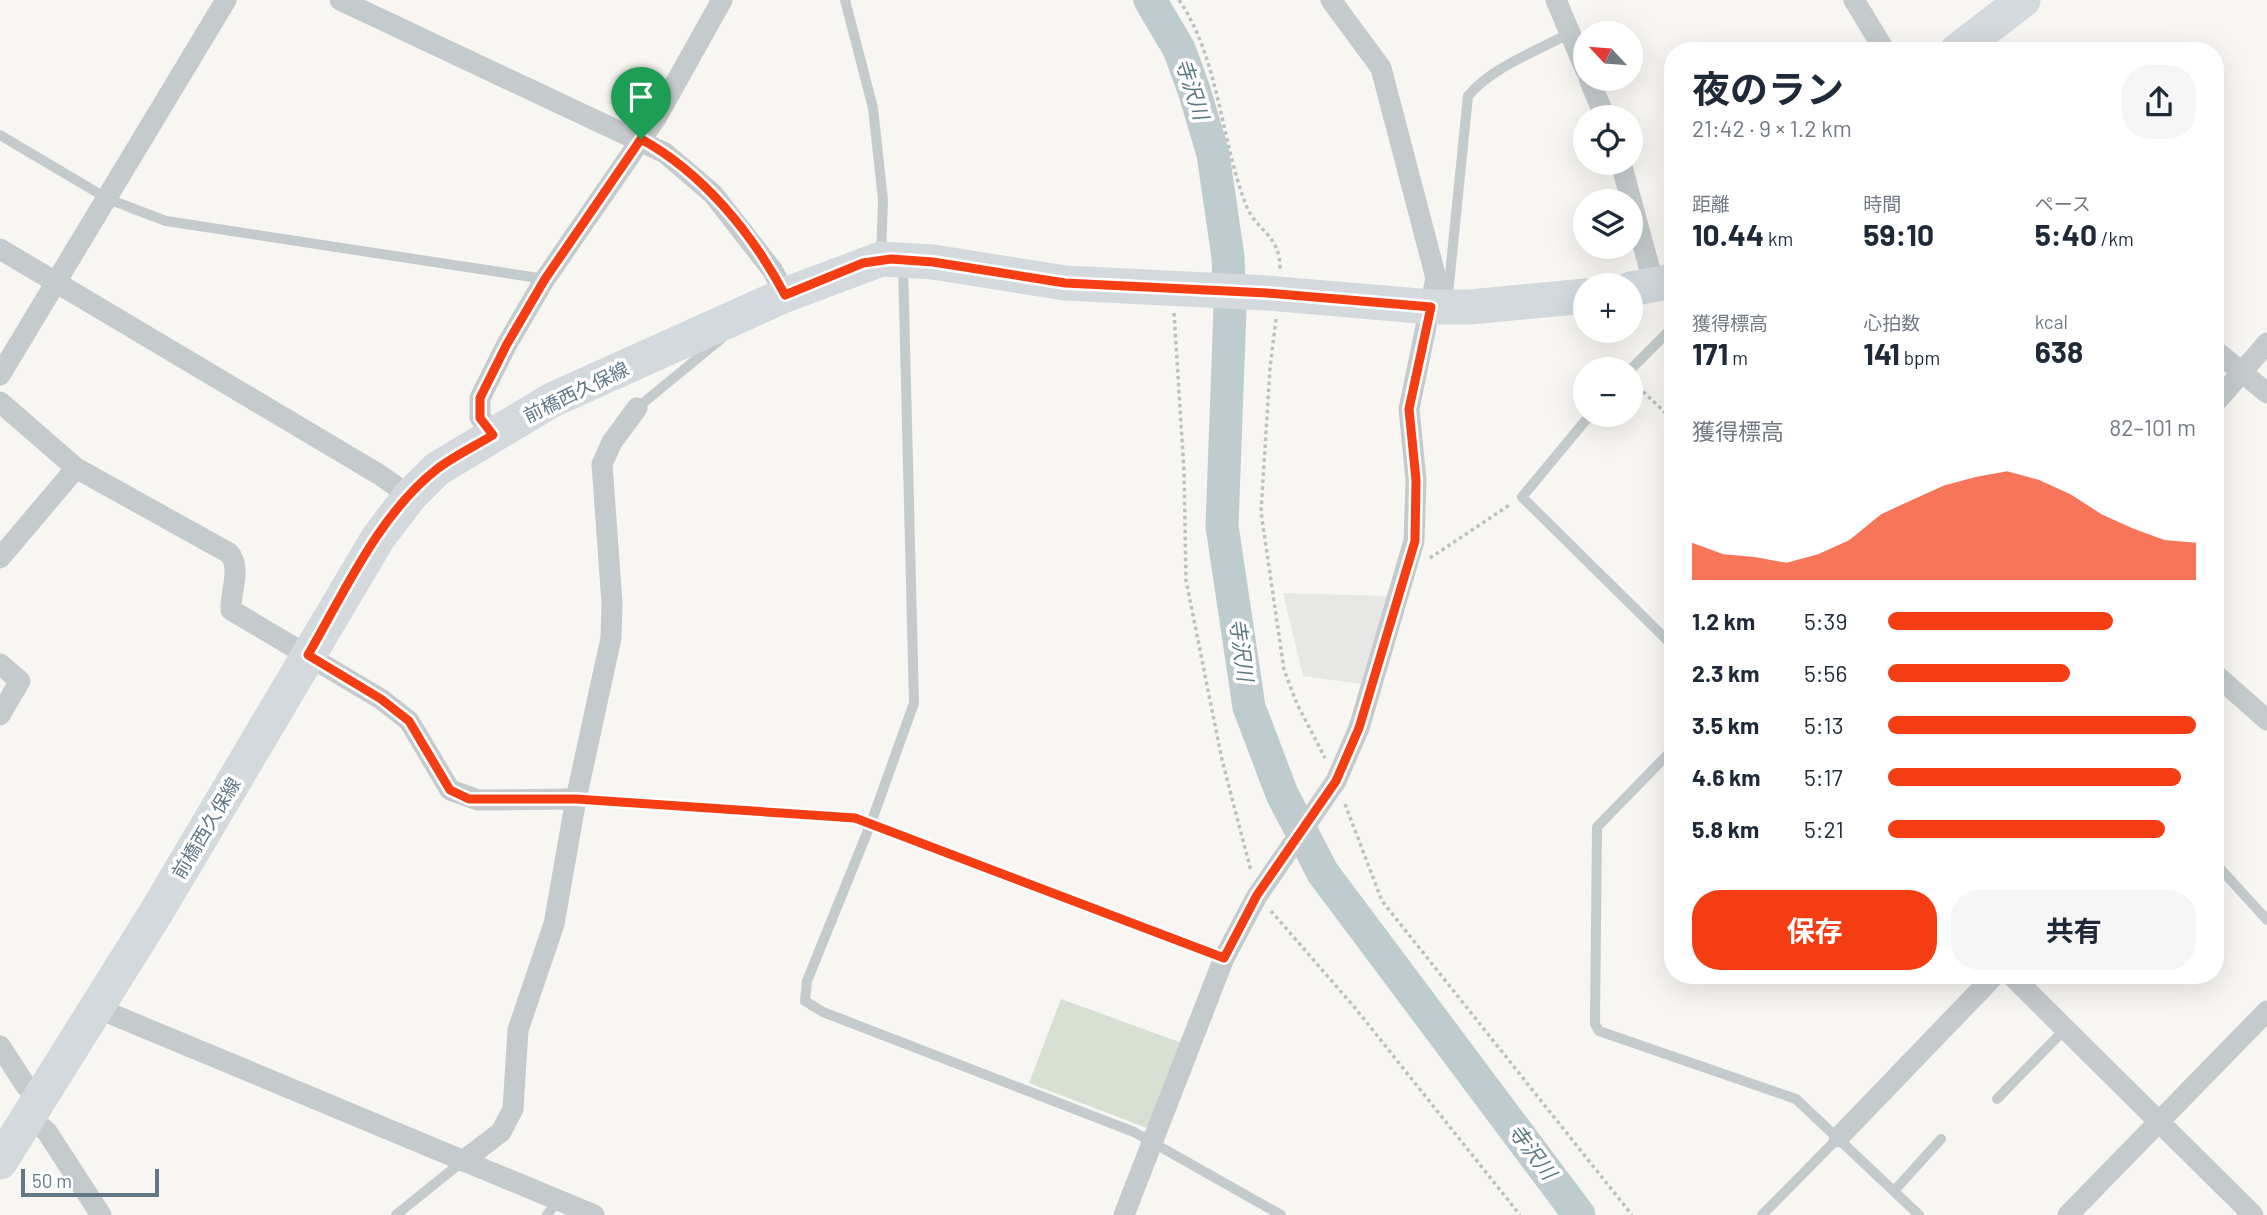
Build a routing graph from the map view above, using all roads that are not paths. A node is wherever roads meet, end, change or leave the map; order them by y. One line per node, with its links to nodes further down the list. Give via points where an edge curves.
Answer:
1 (226, 0): 16 (street)
2 (341, 0): 14 (street)
3 (722, 0): 14 (street)
4 (845, 0): 18 (lane, via 873,108)
5 (1331, 0): 24 (street, via 1381,68 1436,278)
6 (1556, 0): 9 (street)
7 (1854, 0): 11 (street)
8 (2023, 0): 12 (main road)
9 (1570, 33): 10 (street); 24 (lane, via 1499,71 1468,96)
10 (1573, 40)
11 (1880, 42)
12 (1969, 42)
13 (0, 135): 16 (lane)
14 (641, 139): 19 (street); 22 (street, via 683,166 713,194 773,271)
15 (1624, 175): 21 (street)
16 (108, 199): 19 (lane, via 193,226); 20 (street)
17 (0, 249): 20 (street)
18 (892, 259): 22 (main road, 前橋西久保線); 24 (main road, 前橋西久保線, via 1065,283); 49 (lane, via 914,703)
19 (545, 279): 37 (street, via 480,398 480,418)
20 (54, 282): 31 (street); 39 (street)
21 (1653, 285)
22 (785, 295): 25 (main road, 前橋西久保線)
23 (1573, 297): 24 (main road)
24 (1438, 307): 52 (street, via 1409,409 1417,517 1409,563 1359,728 1336,781 1263,889)
25 (732, 318): 35 (lane, via 717,344); 37 (main road, 前橋西久保線, via 552,400)
26 (1664, 336): 28 (lane)
27 (2267, 343): 30 (street)
28 (1643, 357)
29 (2224, 358): 30 (street)
30 (2242, 373): 32 (street); 33 (street)
31 (0, 375)
32 (2224, 393)
33 (2267, 393)
34 (0, 402): 38 (street)
35 (637, 408): 48 (street, via 612,442 603,464 611,638)
36 (1580, 427): 41 (lane, via 1522,497)
37 (493, 435): 39 (main road, 前橋西久保線, via 437,469)
38 (76, 468): 40 (street); 42 (street, via 229,553 235,569 230,610)
39 (410, 496): 42 (main road, 前橋西久保線, via 378,538)
40 (0, 558)
41 (1664, 637)
42 (308, 655): 48 (street, via 409,721 450,790 478,800); 55 (main road, 前橋西久保線)
43 (0, 664): 45 (street, via 20,681)
44 (2224, 682): 46 (street)
45 (0, 715)
46 (2267, 720)
47 (1664, 758): 62 (lane, via 1597,827 1595,1024 1599,1031 1796,1099)
48 (576, 799): 49 (lane, via 855,818); 65 (street, via 554,925 518,1030 513,1109 502,1132)
49 (871, 823): 52 (lane); 64 (lane, via 807,981 805,1001)
50 (2224, 873): 51 (lane)
51 (2267, 920)
52 (1224, 958): 64 (street)
53 (1985, 984): 62 (street)
54 (2020, 984): 57 (street)
55 (97, 1008): 60 (main road, 前橋西久保線); 65 (street)
56 (2267, 1011): 61 (street)
57 (2065, 1029): 59 (lane); 61 (street)
58 (0, 1046): 60 (street)
59 (1997, 1099)
60 (34, 1107): 66 (main road, 前橋西久保線); 69 (street)
61 (2158, 1123): 76 (street); 77 (street)
62 (1839, 1137): 67 (lane); 74 (lane)
63 (1941, 1139): 67 (lane)
64 (1152, 1142): 72 (street); 73 (lane)
65 (463, 1161): 68 (street); 70 (lane)
66 (0, 1162)
67 (1894, 1191): 75 (lane)
68 (553, 1208): 71 (street)
69 (101, 1215)
70 (396, 1215)
71 (594, 1215)
72 (1124, 1215)
73 (1281, 1215)
74 (1762, 1215)
75 (1919, 1215)
76 (2068, 1215)
77 (2253, 1215)

